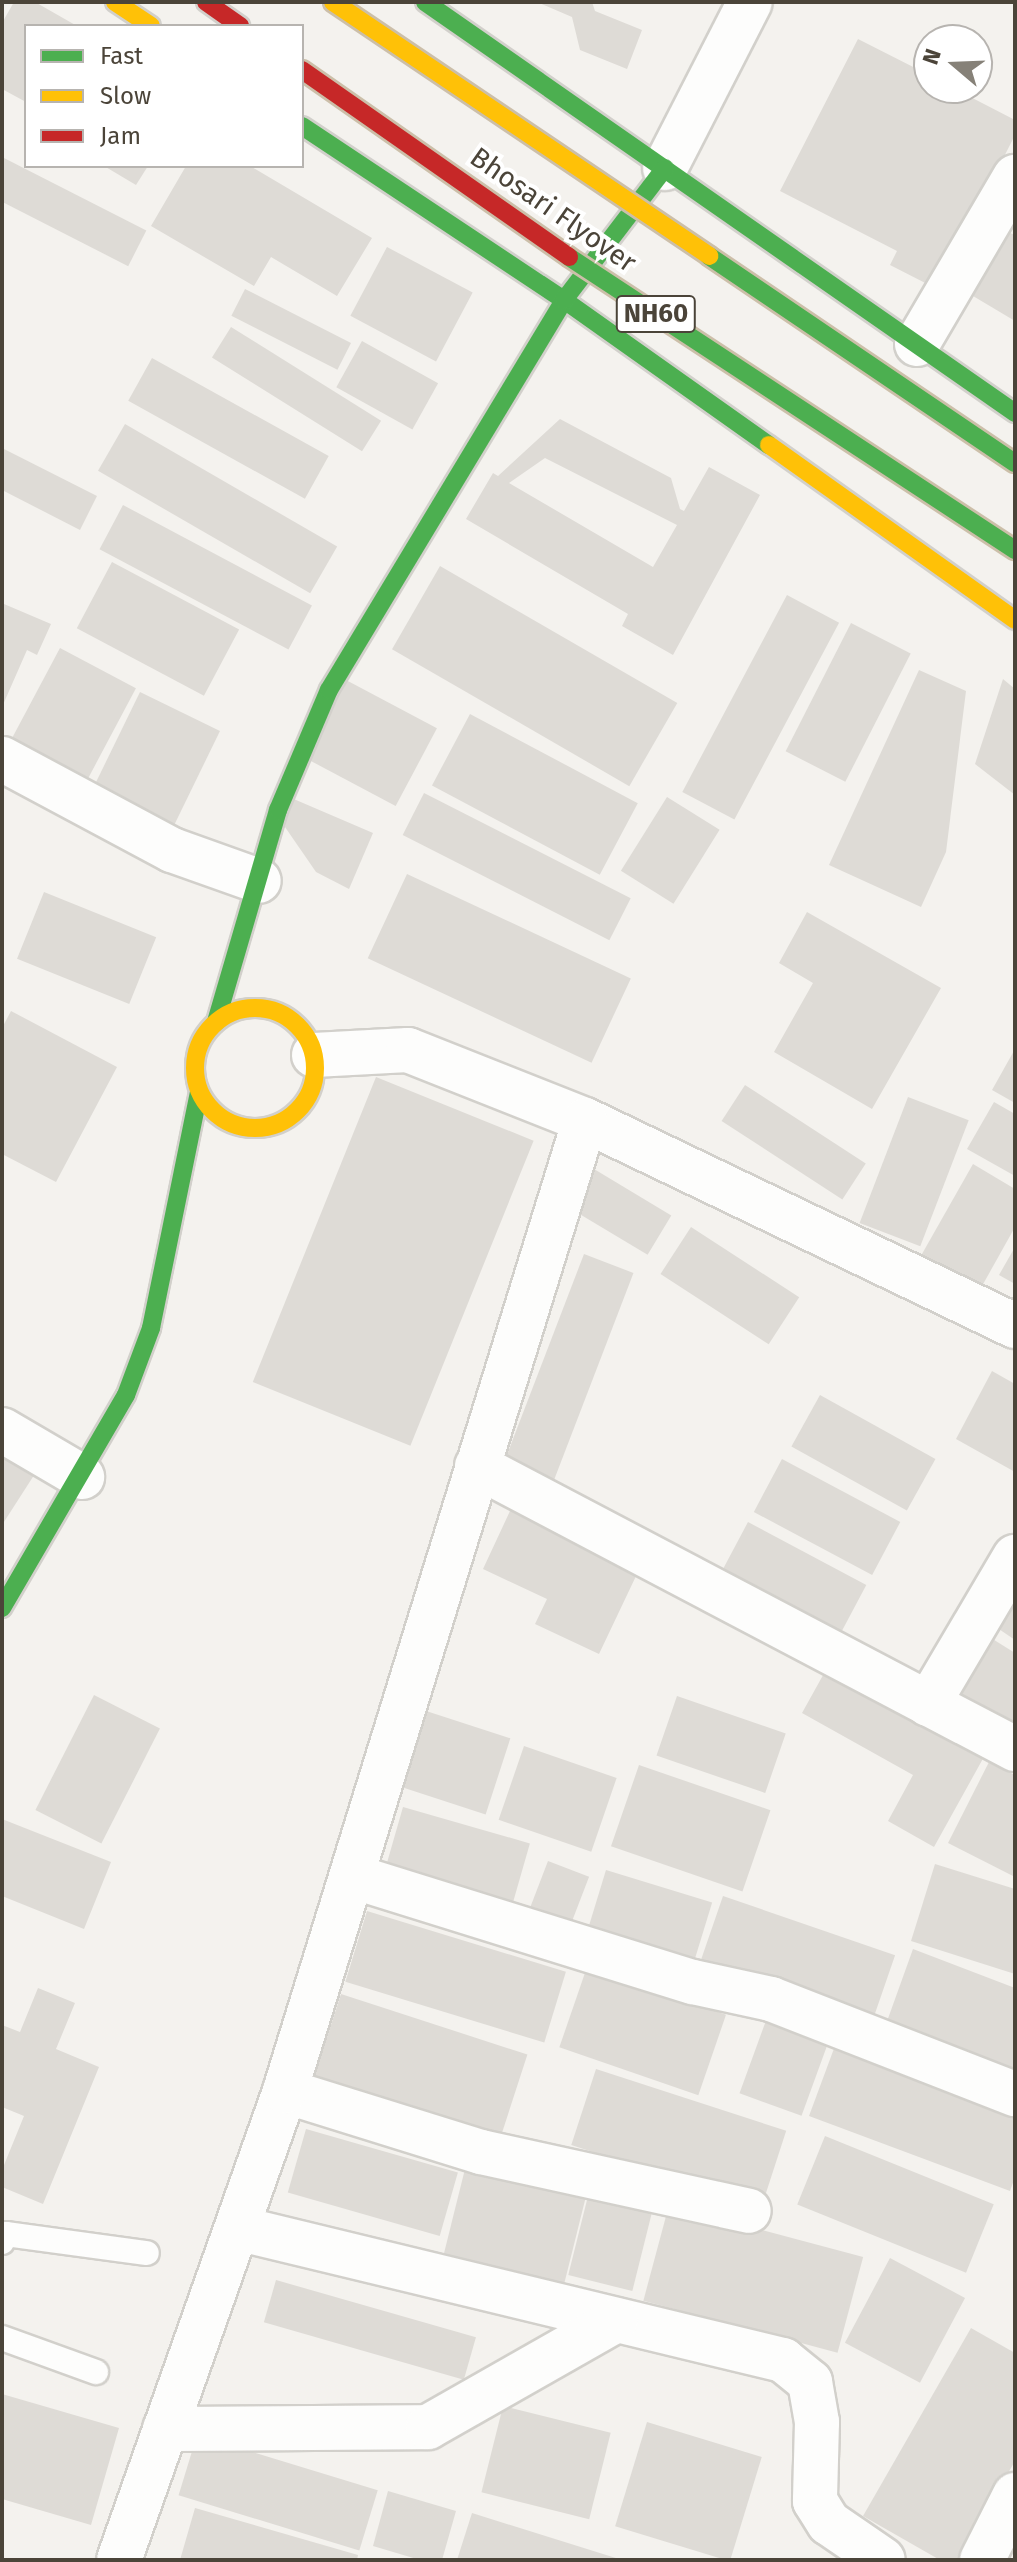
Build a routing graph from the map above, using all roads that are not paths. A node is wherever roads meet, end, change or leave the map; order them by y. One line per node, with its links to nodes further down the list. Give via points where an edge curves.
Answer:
1 (115, 2): 6 (main road)
2 (206, 2): 7 (main road)
3 (333, 2): 15 (main road, Bhosari Flyover / NH60, bridge)
4 (425, 2): 10 (main road)
5 (750, 2): 10 (street)
6 (148, 24)
7 (237, 24)
8 (304, 71): 16 (main road, Bhosari Flyover / NH60, bridge, via 584,267)
9 (304, 127): 12 (main road)
10 (665, 168): 12 (main road); 13 (main road)
11 (1015, 177): 13 (street)
12 (564, 300): 17 (main road); 19 (main road, via 329,690 278,810)
13 (917, 344): 14 (main road)
14 (1015, 413)
15 (1015, 463)
16 (1015, 550)
17 (1015, 620)
18 (2, 759): 19 (street, via 172,850)
19 (259, 881): 20 (main road)
20 (216, 1022): 21 (main road, via 244,1009 275,1010 306,1036); 22 (main road, via 196,1054)
21 (314, 1055): 22 (main road, via 315,1073 302,1106 274,1126 238,1127 222,1120); 23 (street, via 408,1050)
22 (199, 1093): 27 (main road, via 151,1328 126,1395)
23 (585, 1120): 24 (street); 26 (street)
24 (1015, 1326)
25 (2, 1430): 27 (street)
26 (477, 1466): 30 (street); 32 (street)
27 (82, 1477): 29 (main road)
28 (1015, 1557): 30 (street)
29 (2, 1608)
30 (928, 1704): 31 (street)
31 (1015, 1749)
32 (352, 1876): 33 (street); 34 (street, via 693,1982 771,1999)
33 (285, 2091): 35 (street, via 481,2152); 36 (street)
34 (1015, 2094)
35 (749, 2211)
36 (237, 2228): 39 (street); 42 (street)
37 (2, 2242): 38 (lane, via 6,2234)
38 (147, 2253)
39 (616, 2320): 42 (street, via 428,2427); 45 (street, via 783,2360 810,2382 817,2422 815,2501 829,2523)
40 (2, 2338): 41 (lane)
41 (96, 2372)
42 (165, 2429): 44 (street)
43 (1015, 2495): 46 (street)
44 (119, 2560)
45 (883, 2560)
46 (982, 2560)

